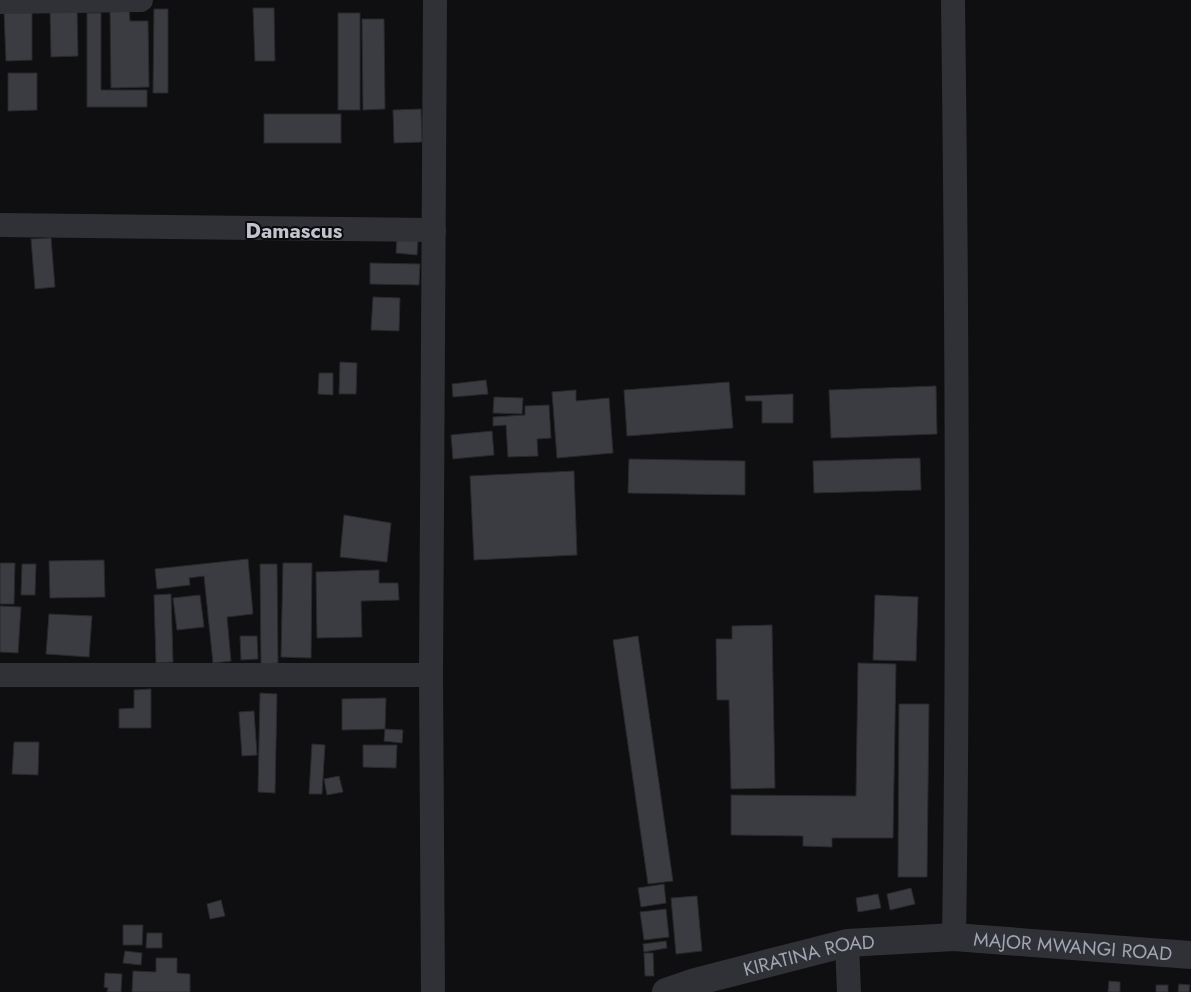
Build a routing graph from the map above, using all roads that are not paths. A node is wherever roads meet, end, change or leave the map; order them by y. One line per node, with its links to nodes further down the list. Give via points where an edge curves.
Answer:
1 (141, 0): 4 (street)
2 (435, 0): 6 (street)
3 (952, 0): 9 (street, via 958,436)
4 (0, 2)
5 (0, 225): 6 (street)
6 (434, 230): 8 (street)
7 (0, 674): 8 (street)
8 (431, 675): 12 (street)
9 (954, 937): 10 (street, KIRATINA ROAD); 11 (street, MAJOR MWANGI ROAD)
10 (847, 943): 13 (street, KIRATINA ROAD); 14 (street)
11 (1191, 955)
12 (433, 992)
13 (666, 992)
14 (849, 992)

